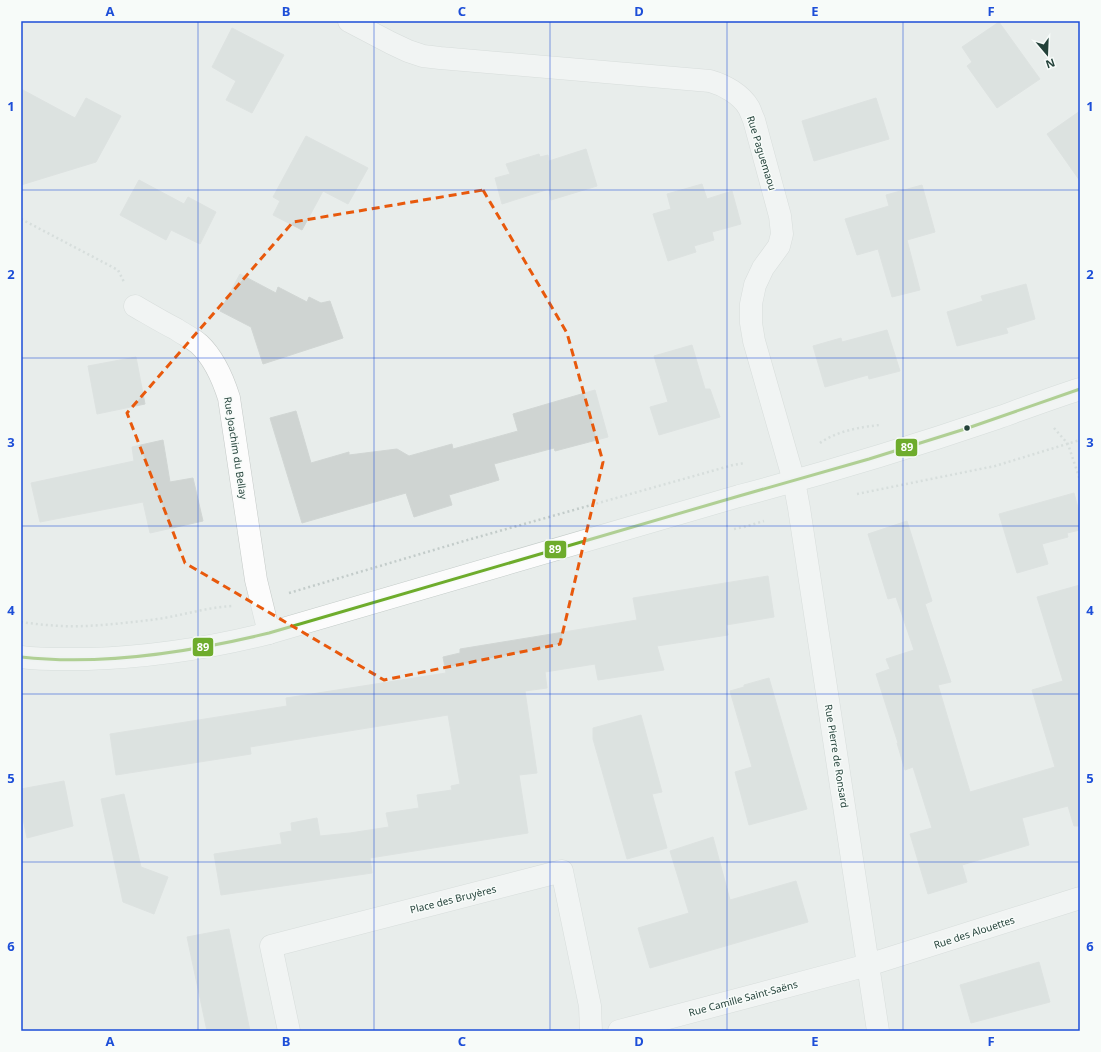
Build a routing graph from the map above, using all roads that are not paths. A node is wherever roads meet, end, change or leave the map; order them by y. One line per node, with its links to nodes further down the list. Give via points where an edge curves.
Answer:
1 (349, 21): 4 (street, Rue Paguemaou, via 423,56 710,81 721,84 741,99 754,120 782,226 778,246 755,285 751,323 754,342)
2 (135, 306): 5 (street, Rue Joachim du Bellay, via 199,344 219,371 225,385 256,580)
3 (1080, 388): 4 (street, via 997,418)
4 (794, 481): 5 (street); 8 (street, Rue Pierre de Ronsard)
5 (269, 633): 6 (street, via 233,642 157,654 109,658)
6 (21, 657)
7 (1080, 898): 8 (street, Rue des Alouettes)
8 (868, 965): 11 (street, Rue Camille Saint-Saëns); 12 (street, Rue Pierre de Ronsard)
9 (289, 1031): 10 (street, Place des Bruyères, via 271,946 562,871 590,1006)
10 (591, 1031)
11 (619, 1031)
12 (878, 1031)

